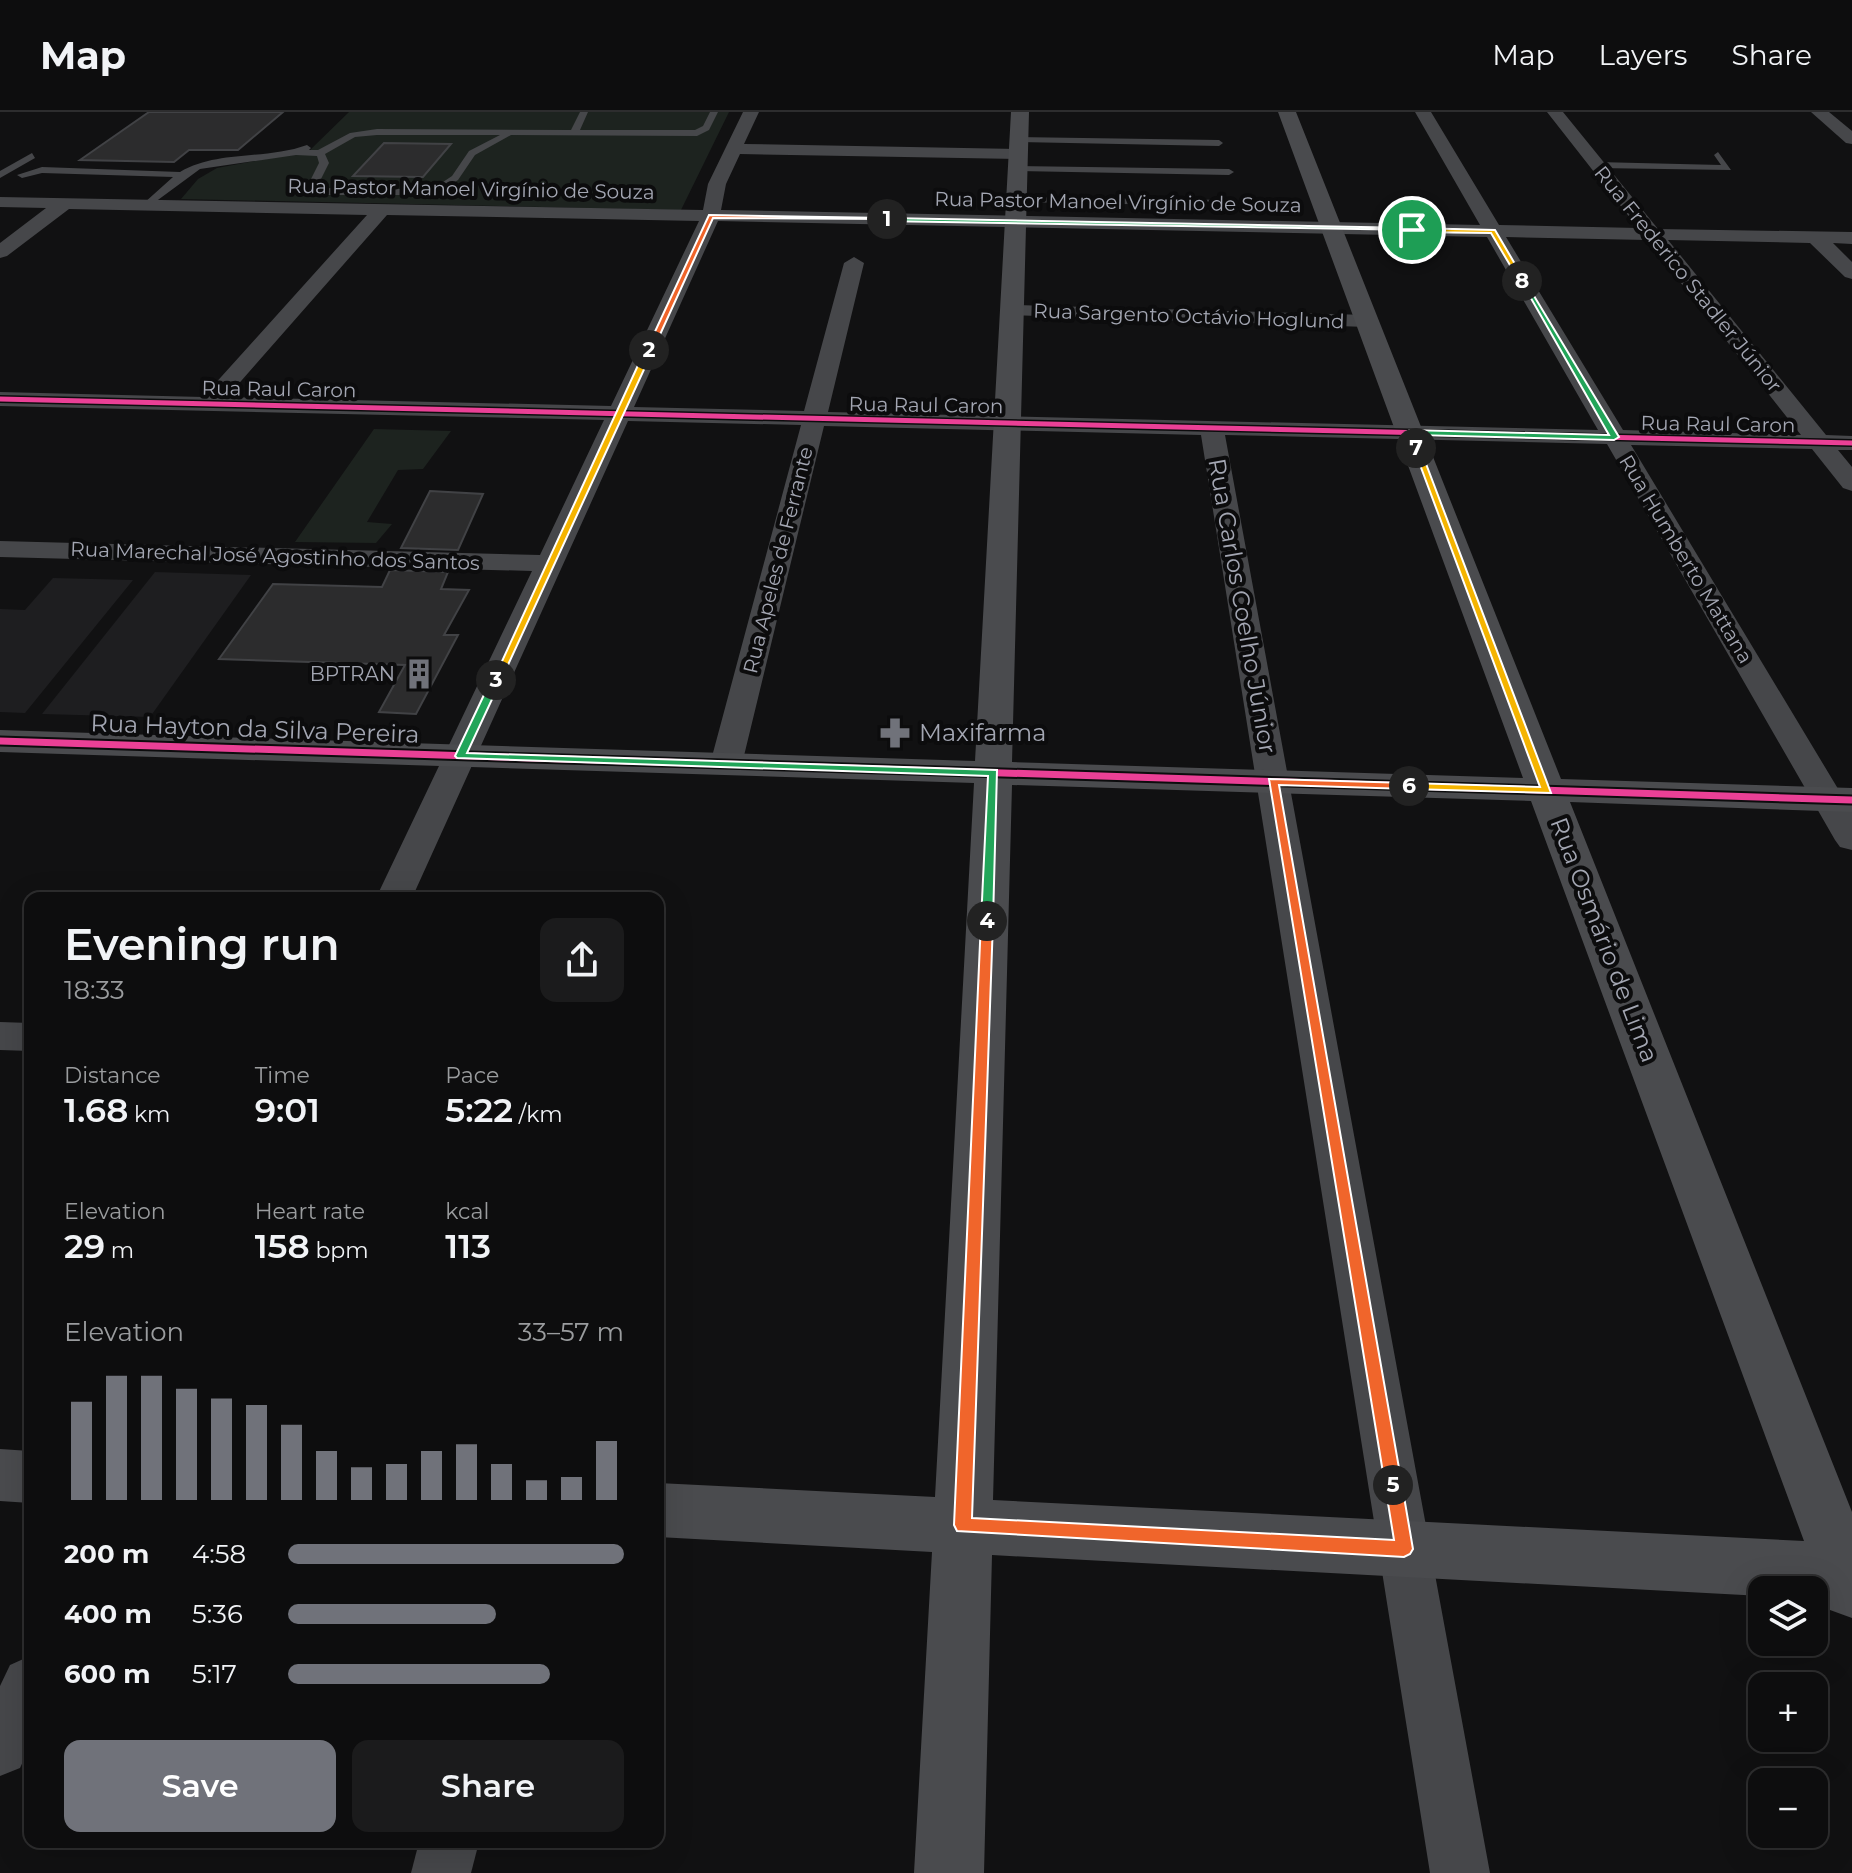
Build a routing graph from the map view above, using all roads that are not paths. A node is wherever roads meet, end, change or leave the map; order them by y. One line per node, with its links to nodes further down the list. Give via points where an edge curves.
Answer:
1 (584, 112): 10 (lane)
2 (714, 112): 10 (lane, via 697,133)
3 (751, 112): 14 (street)
4 (1020, 112): 17 (street)
5 (1287, 112): 33 (street, Rua Osmário de Lima)
6 (1423, 112): 34 (street, Rua Humberto Mattana)
7 (1555, 112): 20 (street, Rua Frederico Stadler Júnior)
8 (1819, 112): 11 (street)
9 (514, 131): 10 (lane); 16 (lane, via 369,132); 27 (lane, via 472,153 446,184)
10 (574, 133)
11 (1852, 139)
12 (1219, 143): 17 (lane)
13 (308, 147): 15 (lane)
14 (733, 149): 17 (street); 32 (street, via 717,184)
15 (298, 153): 16 (lane); 24 (lane, via 215,161)
16 (320, 153): 27 (lane, via 324,163 315,175 319,190)
17 (1018, 154): 21 (lane); 31 (street)
18 (1718, 155): 20 (lane, via 1728,168)
19 (32, 156): 22 (lane)
20 (1597, 165): 35 (street, Rua Frederico Stadler Júnior)
21 (1229, 172)
22 (0, 175)
23 (22, 175): 24 (lane, via 42,170)
24 (180, 175): 30 (lane)
25 (385, 178): 27 (lane)
26 (0, 202): 28 (street, Rua Pastor Manoel Virgínio de Souza)
27 (376, 202): 30 (street, Rua Pastor Manoel Virgínio de Souza, via 358,209); 32 (street, Rua Pastor Manoel Virgínio de Souza); 44 (street)
28 (65, 203): 30 (street, Rua Pastor Manoel Virgínio de Souza); 38 (street)
29 (1229, 203): 31 (lane)
30 (147, 205)
31 (1016, 211): 32 (street, Rua Pastor Manoel Virgínio de Souza); 33 (street, Rua Pastor Manoel Virgínio de Souza); 41 (street)
32 (711, 216): 45 (street)
33 (1331, 228): 34 (street, Rua Pastor Manoel Virgínio de Souza); 42 (street, Rua Osmário de Lima)
34 (1493, 231): 35 (street, Rua Pastor Manoel Virgínio de Souza); 50 (street, Rua Humberto Mattana)
35 (1653, 235): 36 (street, Rua Pastor Manoel Virgínio de Souza); 51 (street, Rua Frederico Stadler Júnior)
36 (1816, 238): 37 (street, Rua Pastor Manoel Virgínio de Souza); 40 (street)
37 (1852, 238)
38 (0, 252)
39 (854, 263): 46 (street, Rua Apeles de Ferrante)
40 (1852, 273)
41 (1012, 311): 42 (street, Rua Sargento Octávio Hoglund); 47 (street)
42 (1367, 321): 49 (street, Rua Osmário de Lima)
43 (0, 399): 44 (street, Rua Raul Caron)
44 (209, 404): 45 (street, Rua Raul Caron)
45 (620, 413): 46 (street, Rua Raul Caron); 55 (street)
46 (814, 418): 47 (street, Rua Raul Caron); 58 (street, Rua Apeles de Ferrante)
47 (1007, 423): 48 (street, Rua Raul Caron); 59 (street)
48 (1212, 428): 49 (street, Rua Raul Caron); 60 (street, Rua Carlos Coelho Júnior)
49 (1410, 432): 50 (street, Rua Raul Caron); 61 (street, Rua Osmário de Lima)
50 (1614, 437): 51 (street, Rua Raul Caron); 62 (street, Rua Humberto Mattana)
51 (1819, 442): 52 (street, Rua Raul Caron); 53 (street, Rua Frederico Stadler Júnior)
52 (1852, 443)
53 (1852, 483)
54 (0, 549): 55 (street, Rua Marechal José Agostinho dos Santos)
55 (550, 563): 57 (street)
56 (0, 741): 57 (street, Rua Hayton da Silva Pereira)
57 (461, 756): 58 (street, Rua Hayton da Silva Pereira); 64 (street)
58 (726, 764): 59 (street, Rua Hayton da Silva Pereira)
59 (993, 773): 60 (street, Rua Hayton da Silva Pereira); 70 (street)
60 (1273, 782): 61 (street, Rua Hayton da Silva Pereira); 71 (street, Rua Carlos Coelho Júnior)
61 (1547, 790): 62 (street, Rua Hayton da Silva Pereira); 72 (street, Rua Osmário de Lima)
62 (1840, 800): 63 (street, Rua Humberto Mattana)
63 (1852, 840)
64 (397, 892)
65 (0, 1036): 66 (street)
66 (24, 1037)
67 (0, 1475): 68 (street)
68 (24, 1477)
69 (664, 1510): 70 (street)
70 (963, 1525): 71 (street); 77 (street)
71 (1404, 1549): 72 (street); 78 (street, Rua Carlos Coelho Júnior)
72 (1850, 1578)
73 (24, 1697): 74 (street)
74 (0, 1748)
75 (447, 1848): 76 (street)
76 (441, 1873)
77 (949, 1873)
78 (1460, 1873)

